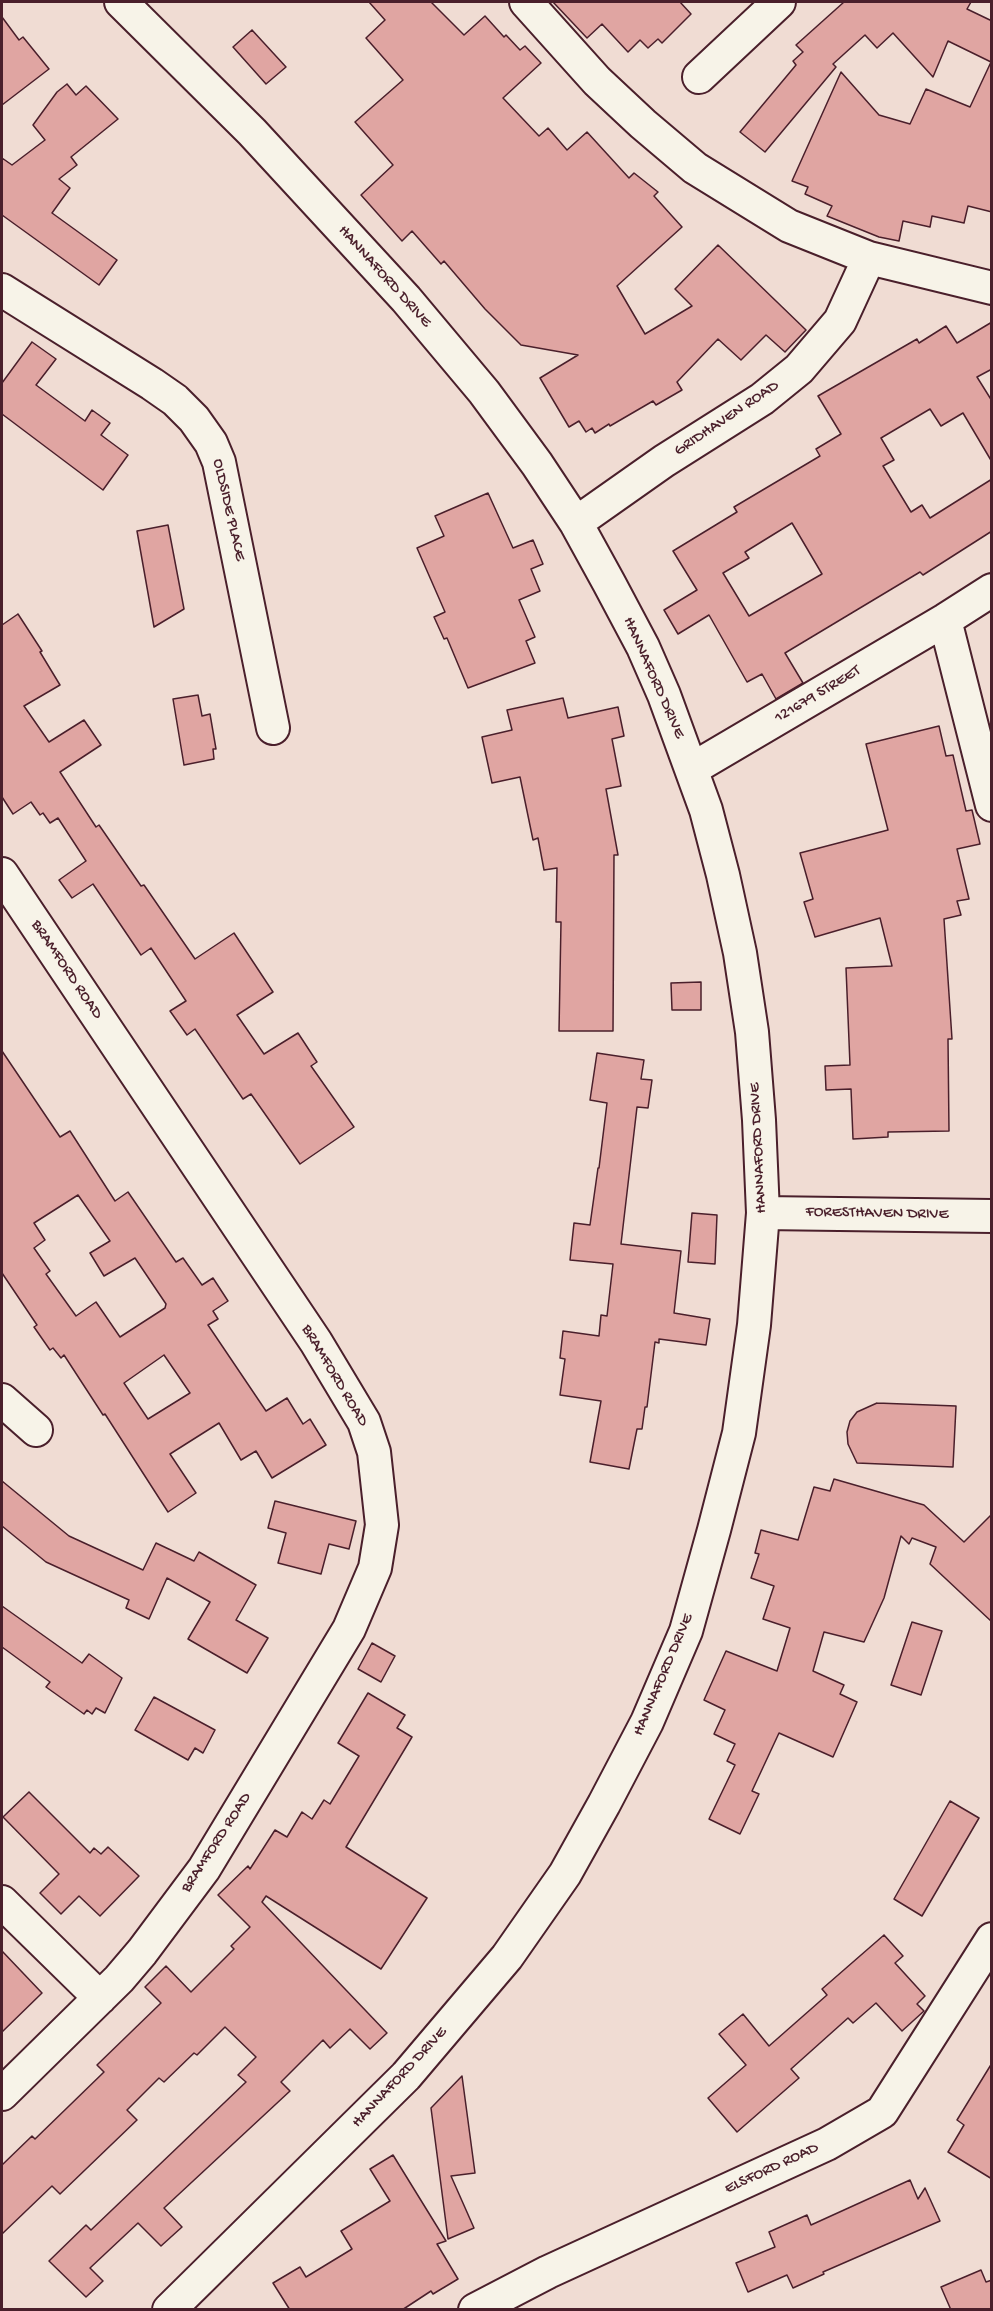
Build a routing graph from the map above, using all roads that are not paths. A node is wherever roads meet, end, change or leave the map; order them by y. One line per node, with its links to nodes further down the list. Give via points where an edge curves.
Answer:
1 (526, 2): 5 (street, via 597,81 695,168 789,226)
2 (779, 2): 4 (street)
3 (129, 4): 8 (street, HANNAFORD DRIVE, via 406,299 484,392)
4 (699, 77)
5 (869, 258): 6 (street); 8 (street, GRIDHAVEN ROAD, via 840,321 799,369 762,399)
6 (992, 288)
7 (2, 290): 11 (street, OLDSIDE PLACE, via 175,400 211,443 219,462)
8 (576, 523): 12 (street, HANNAFORD DRIVE, via 643,647)
9 (992, 590): 10 (street, 121679 STREET)
10 (945, 620): 12 (street, 121679 STREET); 13 (street)
11 (273, 728)
12 (692, 769): 15 (street, HANNAFORD DRIVE, via 723,875 740,953 753,1043)
13 (992, 805)
14 (2, 874): 21 (street, BRAMFORD ROAD, via 316,1342 364,1422 380,1489 382,1525 375,1568 349,1629 204,1869 142,1952)
15 (763, 1213): 16 (street, FORESTHAVEN DRIVE); 23 (street, HANNAFORD DRIVE, via 754,1325 739,1432 714,1530 686,1631 647,1722 604,1804 565,1874 507,1957 406,2076)
16 (992, 1215)
17 (2, 1400): 18 (street)
18 (36, 1430)
19 (2, 1902): 21 (street)
20 (992, 1939): 24 (street, ELSFORD ROAD, via 882,2112 827,2144 548,2272)
21 (100, 1998): 22 (street, BRAMFORD ROAD)
22 (2, 2094)
23 (169, 2310)
24 (475, 2310)

